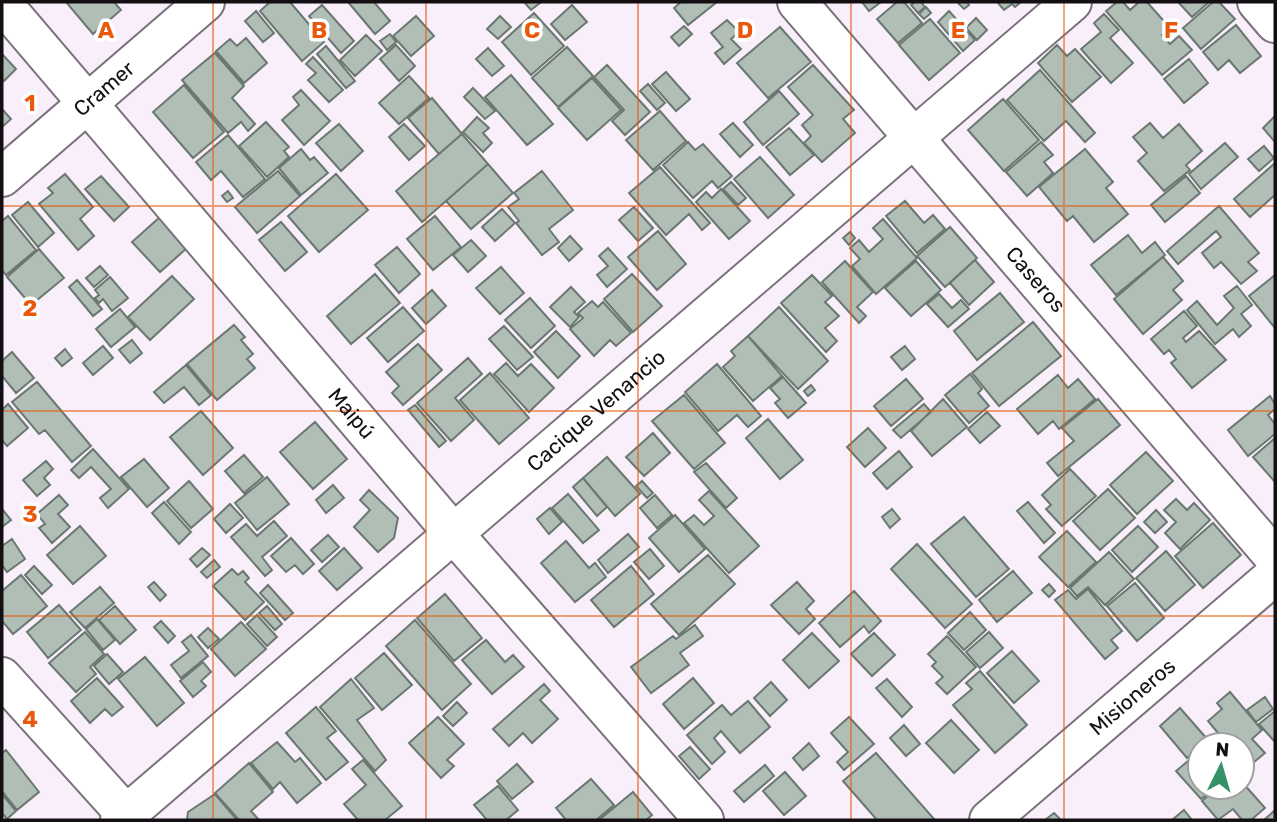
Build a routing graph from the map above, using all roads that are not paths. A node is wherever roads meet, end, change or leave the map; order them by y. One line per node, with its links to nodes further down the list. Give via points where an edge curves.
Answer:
1 (205, 2): 7 (street, Cramer)
2 (797, 2): 8 (street, Caseros)
3 (1072, 2): 8 (street, Cacique Venancio)
4 (1257, 2): 6 (street)
5 (2, 4): 7 (street, Maipú)
6 (1275, 23)
7 (87, 104): 9 (street, Cramer); 10 (street, Maipú)
8 (914, 138): 10 (street, Cacique Venancio); 11 (street, Caseros)
9 (2, 177)
10 (454, 534): 14 (street, Cacique Venancio); 15 (street, Maipú)
11 (1275, 558)
12 (1275, 575): 16 (street, Misioneros)
13 (2, 677): 14 (street)
14 (126, 818)
15 (704, 820)
16 (989, 820)

